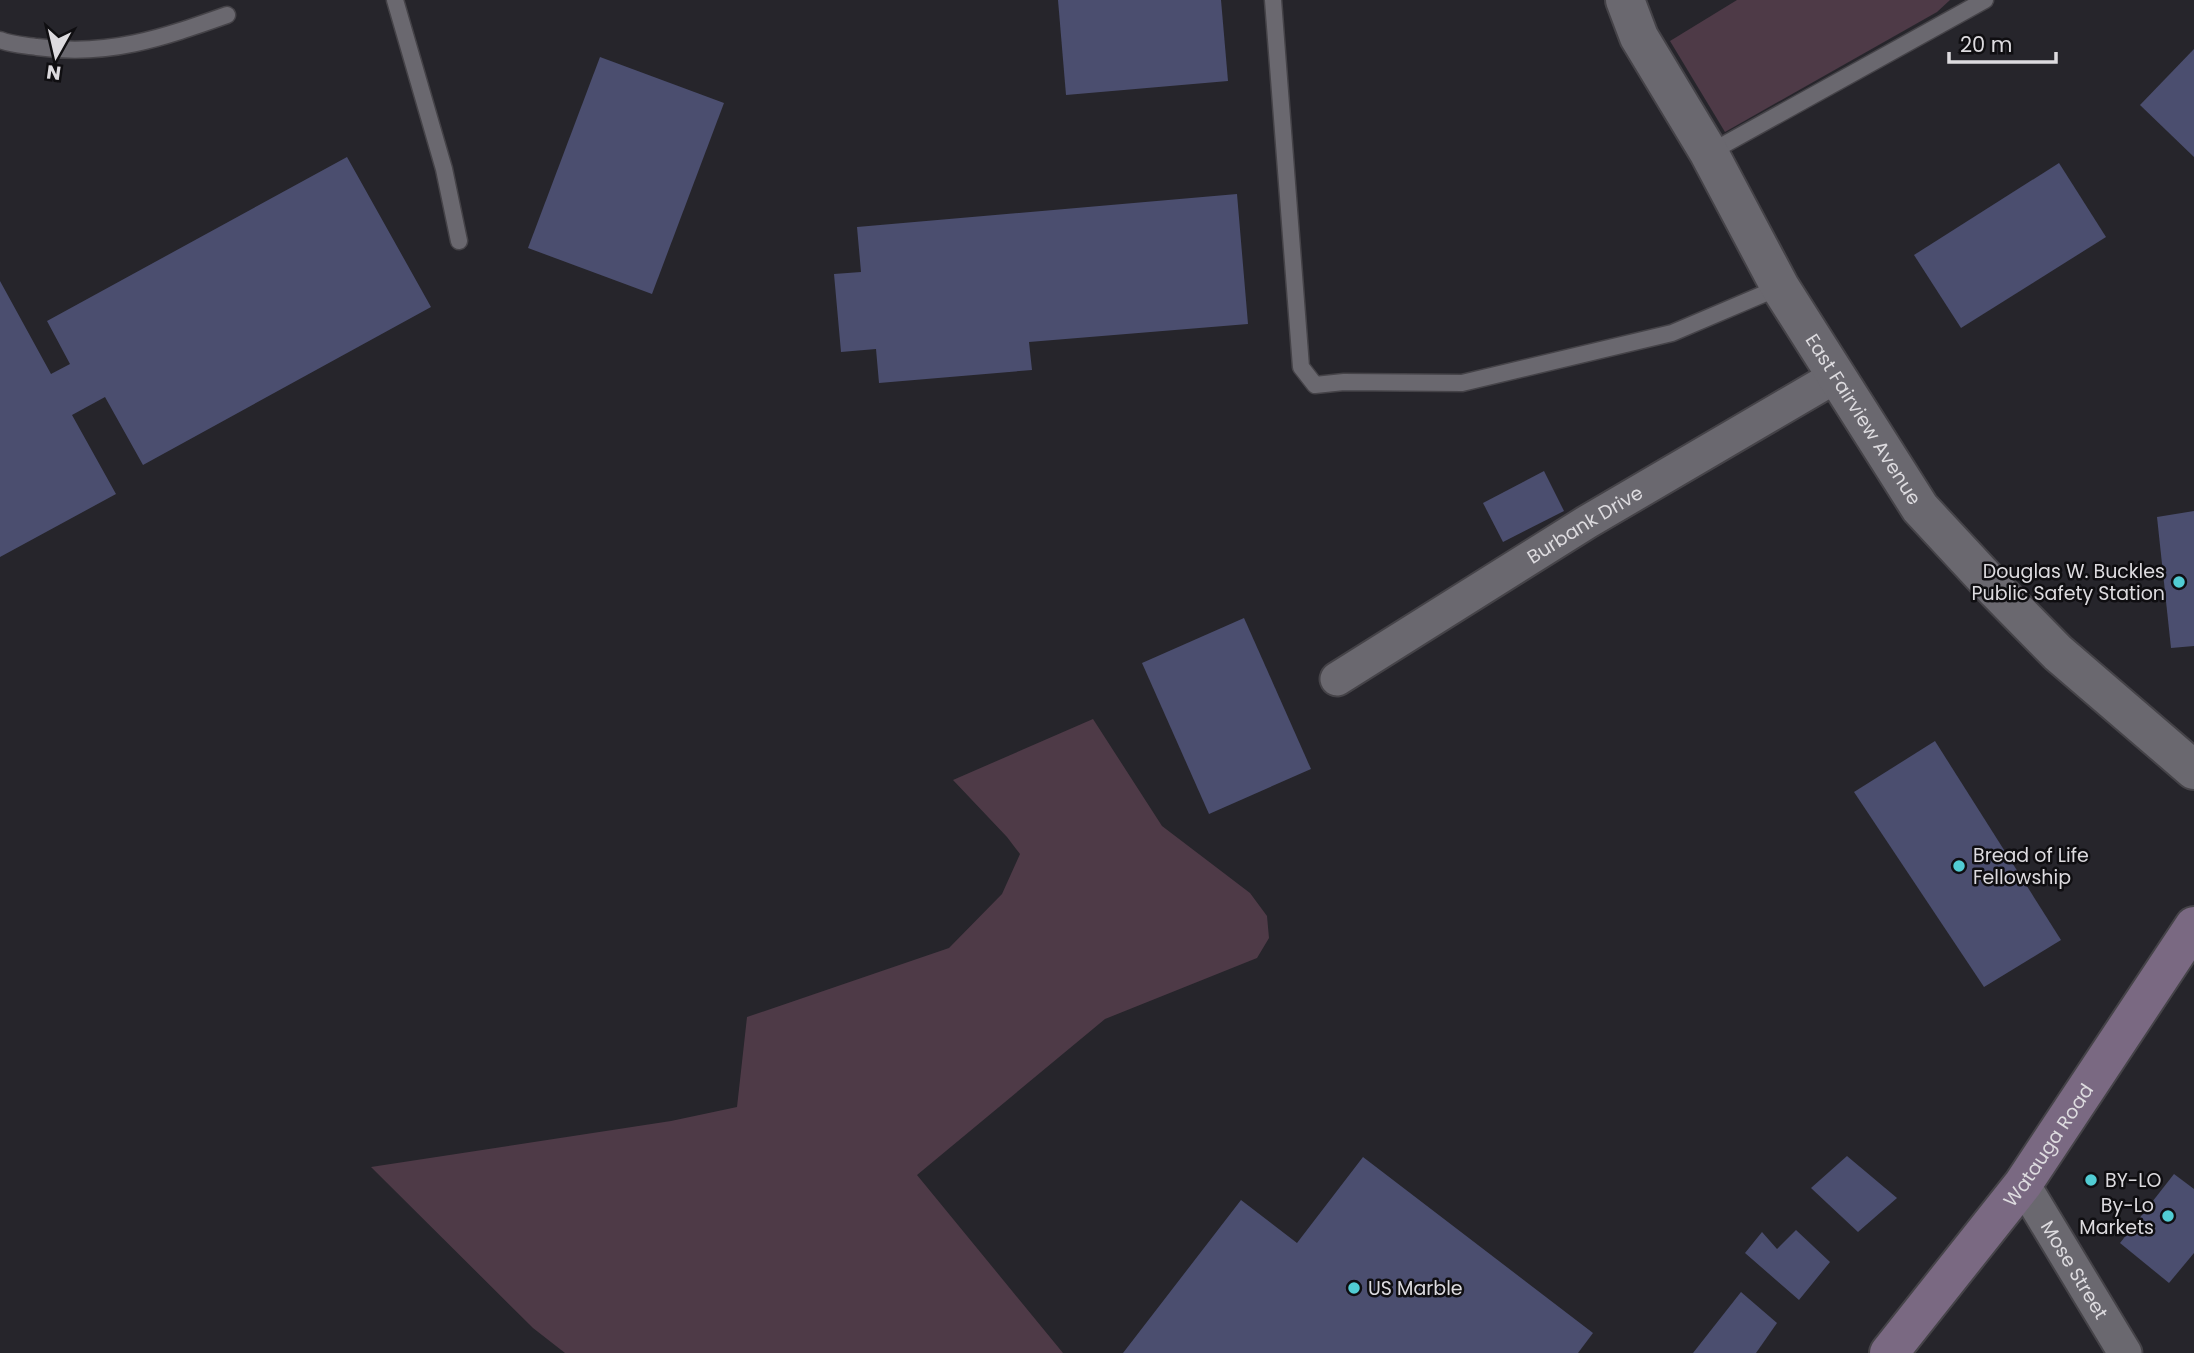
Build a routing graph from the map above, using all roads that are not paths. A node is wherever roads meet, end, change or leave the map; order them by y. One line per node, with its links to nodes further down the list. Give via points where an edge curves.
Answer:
1 (395, 0): 8 (lane, via 444,169)
2 (1273, 0): 9 (lane, via 1301,367 1315,385 1462,383 1672,333)
3 (1625, 0): 7 (street, East Fairview Avenue, via 1639,37)
4 (1985, 0): 7 (lane)
5 (227, 15): 6 (lane, via 153,41 106,49 57,50)
6 (0, 40)
7 (1709, 153): 9 (street, East Fairview Avenue)
8 (459, 241)
9 (1780, 287): 10 (street, East Fairview Avenue)
10 (1838, 375): 11 (street, Burbank Drive, via 1587,522); 12 (street, East Fairview Avenue, via 1920,508 2058,653)
11 (1337, 679)
12 (2194, 769)
13 (2194, 926): 14 (main road, Watauga Road)
14 (2023, 1184): 15 (main road, Watauga Road); 16 (street, Mose Street)
15 (1889, 1353)
16 (2125, 1353)

